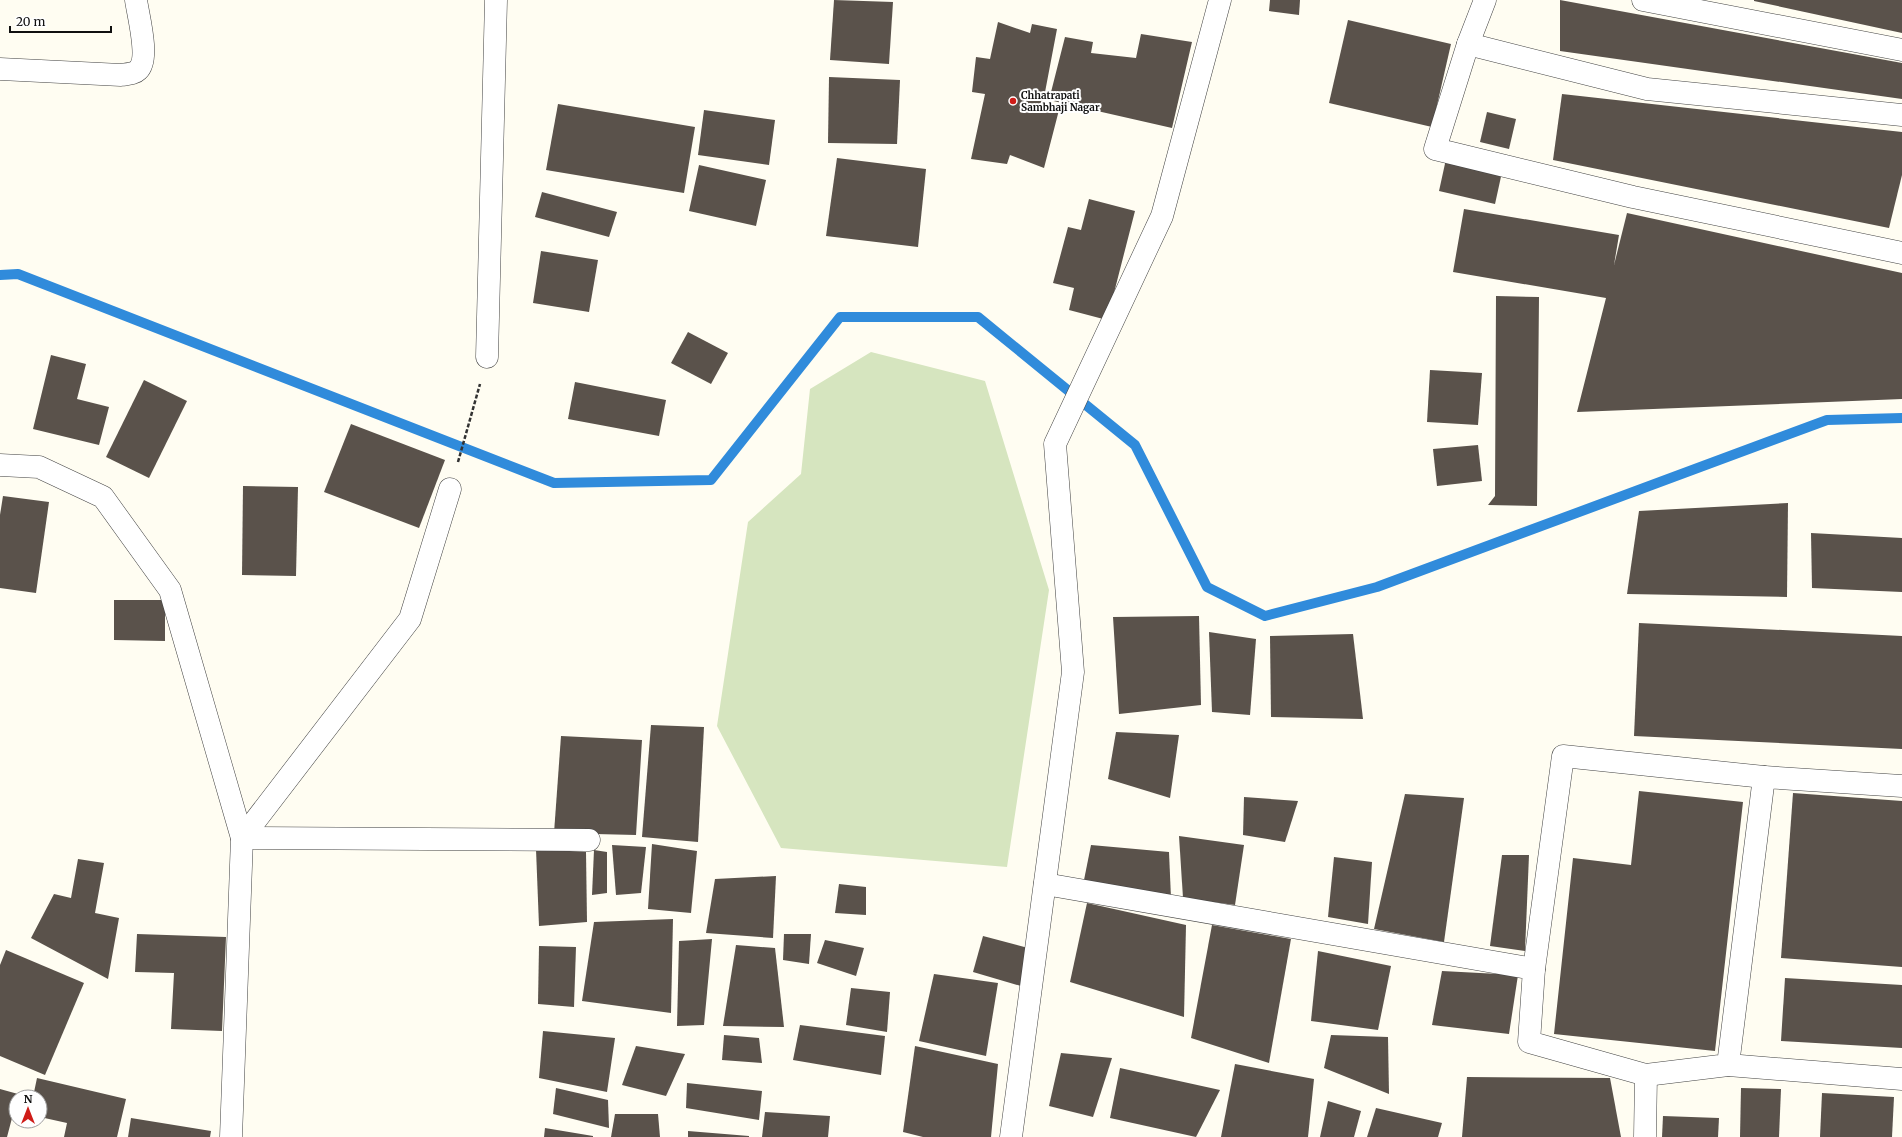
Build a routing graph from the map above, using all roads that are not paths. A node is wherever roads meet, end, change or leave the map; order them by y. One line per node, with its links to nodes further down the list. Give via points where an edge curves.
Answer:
1 (136, 0): 8 (street, via 144,52 144,61 139,70 121,75)
2 (496, 0): 11 (street)
3 (1220, 0): 18 (street, via 1162,216 1055,444 1073,672)
4 (1485, 0): 6 (street)
5 (1643, 0): 7 (street)
6 (1468, 44): 9 (street, via 1647,89); 10 (street, via 1435,149 1632,197)
7 (1902, 50)
8 (0, 69)
9 (1902, 115)
10 (1902, 252)
11 (487, 357)
12 (0, 465): 16 (street, via 38,467 103,497 170,590)
13 (450, 489): 16 (street, via 410,619)
14 (1764, 777): 15 (street); 19 (street, via 1563,756); 20 (street)
15 (1902, 786)
16 (242, 838): 17 (street); 23 (street)
17 (589, 840)
18 (1045, 884): 19 (street); 24 (street)
19 (1534, 969): 21 (street, via 1529,1042)
20 (1728, 1065): 21 (street); 22 (street)
21 (1646, 1075): 25 (street)
22 (1902, 1079)
23 (231, 1137)
24 (1011, 1137)
25 (1645, 1137)

